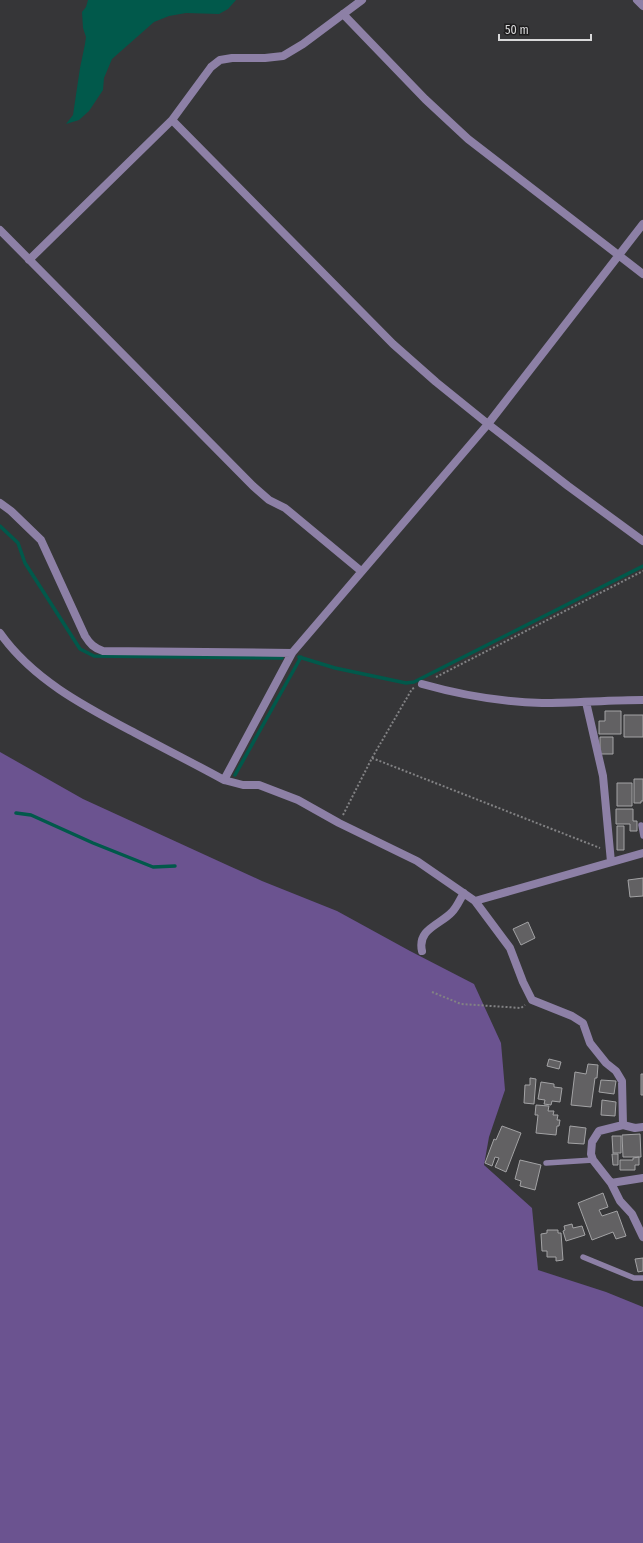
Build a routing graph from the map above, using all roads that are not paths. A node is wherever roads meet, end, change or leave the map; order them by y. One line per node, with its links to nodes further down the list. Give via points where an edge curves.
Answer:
1 (362, 0): 4 (street)
2 (637, 0): 3 (street)
3 (643, 6)
4 (344, 14): 5 (street, via 283,56 220,60 210,67); 8 (street, via 425,99 468,139)
5 (172, 120): 9 (street); 11 (street, via 393,344)
6 (643, 224): 8 (street)
7 (0, 230): 9 (street)
8 (620, 255): 10 (street); 11 (street)
9 (29, 260): 14 (street, via 253,486 269,500 285,508)
10 (643, 274)
11 (488, 424): 13 (street); 14 (street)
12 (0, 503): 16 (street, via 41,540 85,636 96,649)
13 (643, 541)
14 (361, 571): 16 (street)
15 (0, 633): 20 (street, via 18,656 44,679 74,700)
16 (292, 652): 20 (street)
17 (422, 684): 19 (street, via 499,700)
18 (643, 700): 19 (street)
19 (586, 702): 24 (street, via 604,776)
20 (224, 780): 25 (street, via 243,785 259,785 298,800 416,861)
21 (641, 825): 22 (lane)
22 (643, 836)
23 (643, 853): 24 (street)
24 (610, 858): 26 (street)
25 (464, 894): 26 (street); 27 (street, via 453,912 422,937)
26 (475, 901): 28 (street, via 510,948 532,1000 583,1023 590,1042 606,1063 616,1071 622,1081)
27 (422, 951)
28 (623, 1125): 29 (street); 30 (street, via 599,1131 592,1142)
29 (643, 1127)
30 (593, 1160): 31 (lane); 33 (street)
31 (546, 1163)
32 (643, 1178): 33 (street)
33 (611, 1183): 34 (street, via 620,1201 632,1214)
34 (643, 1237)
35 (583, 1257): 36 (lane, via 634,1278)
36 (643, 1278)

